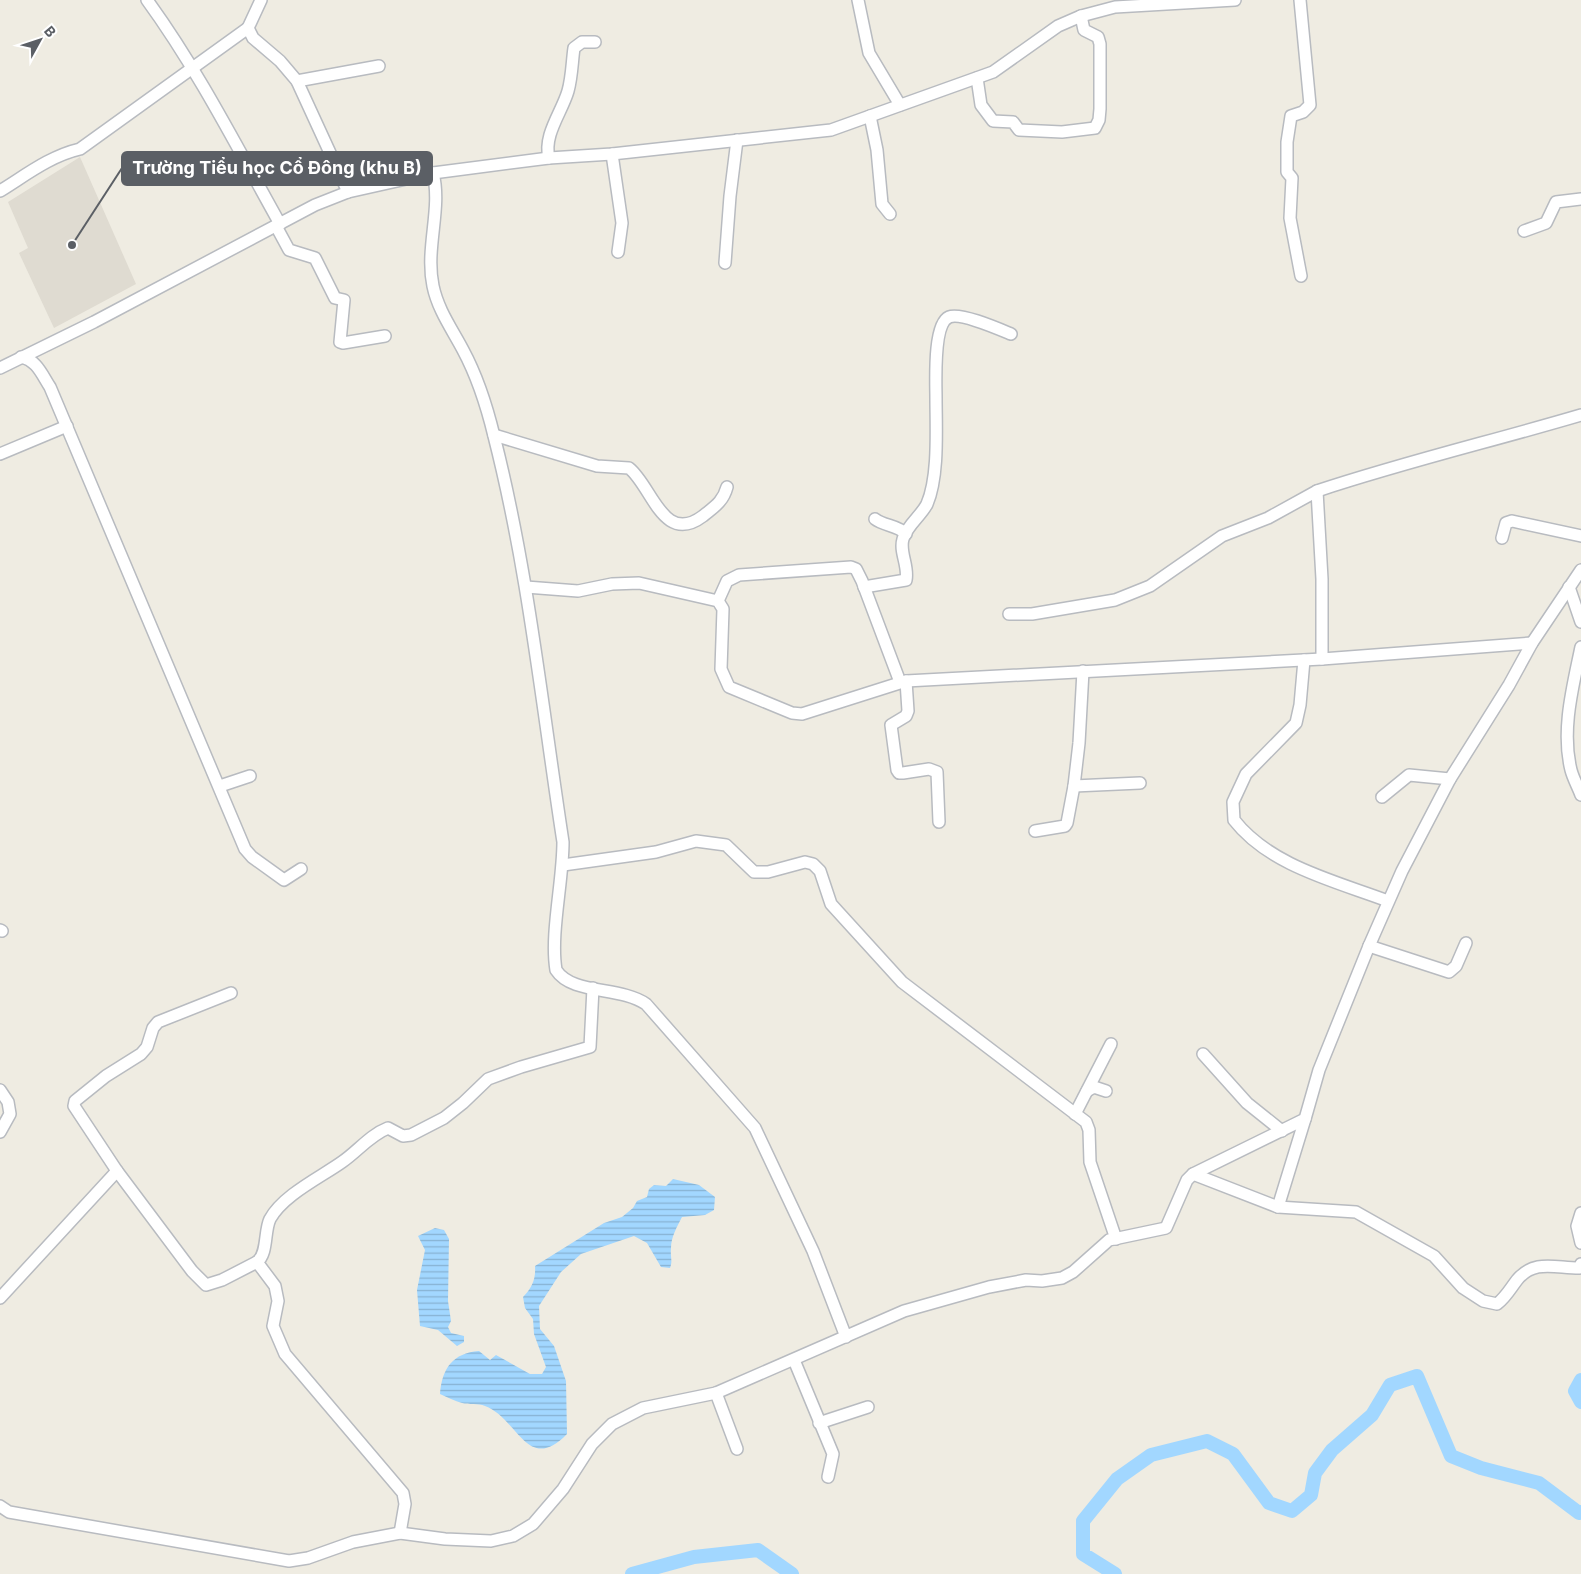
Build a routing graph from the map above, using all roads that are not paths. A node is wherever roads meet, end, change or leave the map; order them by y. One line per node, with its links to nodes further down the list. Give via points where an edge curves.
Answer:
1 (147, 0): 10 (street, via 163,19)
2 (261, 0): 7 (street)
3 (858, 0): 13 (street, via 869,53)
4 (1235, 0): 6 (street, via 1116,7)
5 (1300, 0): 27 (street, via 1310,105 1292,116 1287,142 1287,172 1292,178 1290,218)
6 (1081, 16): 11 (street, via 1058,26 1004,66); 11 (street, via 1084,30 1098,37 1100,44 1100,108 1094,128 1040,132 1019,130 1013,122 993,121 981,105)
7 (248, 28): 10 (street); 12 (street, via 252,38 280,61)
8 (596, 42): 17 (street, via 582,42 574,48 567,94 547,151)
9 (379, 66): 12 (street)
10 (192, 68): 19 (street, via 80,149 47,161); 23 (street)
11 (977, 78): 13 (street)
12 (298, 82): 20 (street)
13 (900, 105): 14 (street)
14 (870, 116): 15 (street, via 831,130); 22 (street, via 882,204)
15 (737, 140): 16 (street); 26 (street)
16 (612, 154): 17 (street); 25 (street, via 622,223)
17 (549, 158): 18 (street)
18 (433, 173): 20 (street); 34 (street, via 436,185 431,256 433,286 447,323 474,372)
19 (0, 191)
20 (348, 192): 23 (street)
21 (1581, 199): 24 (street, via 1556,202 1546,224)
22 (890, 214)
23 (278, 225): 29 (street, via 289,250 315,258 335,298 344,300 340,342); 30 (street)
24 (1524, 231)
25 (618, 252)
26 (725, 264)
27 (1301, 276)
28 (1011, 334): 39 (street, via 955,316 947,318 942,325 936,366 931,489 926,507)
29 (385, 336)
30 (21, 357): 31 (street); 33 (street, via 35,363 50,387)
31 (0, 368)
32 (1581, 415): 37 (street, via 1451,449)
33 (67, 426): 35 (street); 58 (street)
34 (494, 434): 36 (street, via 597,466 629,468 658,510 668,519 684,524 693,523 722,501); 43 (street)
35 (0, 454)
36 (727, 487)
37 (1317, 490): 47 (street, via 1268,518 1222,536 1150,586 1115,600 1032,614); 51 (street)
38 (875, 519): 39 (street, via 883,525 902,529)
39 (906, 534): 44 (street, via 903,548 906,580)
40 (1581, 536): 41 (street, via 1512,521 1506,522)
41 (1502, 538)
42 (1581, 570): 45 (street)
43 (526, 587): 46 (street, via 578,591 612,584 639,583); 64 (street)
44 (864, 587): 46 (street, via 856,569 848,566 745,574 727,581); 54 (street)
45 (1569, 587): 48 (street); 49 (street)
46 (718, 600): 54 (street, via 722,609 722,669 729,687 739,693 802,714)
47 (1009, 614)
48 (1581, 622)
49 (1532, 643): 51 (street); 56 (street)
50 (1581, 647): 60 (street, via 1567,739 1571,770)
51 (1322, 659): 52 (street)
52 (1304, 660): 53 (street); 66 (street, via 1296,723 1246,774 1233,802 1234,820 1262,846 1287,862)
53 (1083, 671): 54 (street); 59 (street, via 1080,743)
54 (903, 681): 62 (street, via 908,711 891,726 897,770 903,773 935,769)
55 (250, 776): 58 (street)
56 (1450, 779): 61 (street, via 1409,775); 66 (street)
57 (1140, 783): 59 (street)
58 (220, 786): 65 (street, via 245,849 252,857 284,880)
59 (1074, 786): 63 (street, via 1065,826)
60 (1581, 795)
61 (1382, 797)
62 (939, 822)
63 (1035, 831)
64 (564, 865): 69 (street, via 555,938 556,970 568,983); 76 (street, via 656,852 696,841 726,845 754,872 768,872 805,862 813,864 820,871 831,904 902,982)
65 (301, 869)
66 (1388, 901): 68 (street)
67 (1466, 942): 68 (street, via 1456,966 1449,972)
68 (1369, 946): 77 (street, via 1319,1070)
69 (593, 988): 86 (street, via 590,1047 488,1079 463,1104 411,1136 403,1136 388,1128 376,1134 275,1212); 89 (street, via 630,995 646,1004 751,1121 813,1251)
70 (231, 993): 80 (street, via 158,1022 141,1054 75,1101 74,1106)
71 (1111, 1044): 74 (street)
72 (1203, 1054): 78 (street, via 1247,1103)
73 (0, 1090): 79 (street, via 8,1102 10,1114)
74 (1087, 1091): 75 (street, via 1094,1087); 76 (street)
75 (1106, 1091)
76 (1075, 1114): 84 (street, via 1088,1125 1090,1162)
77 (1305, 1119): 78 (street); 82 (street)
78 (1282, 1131): 81 (street)
79 (0, 1132)
80 (117, 1170): 86 (street, via 192,1271 206,1285); 88 (street)
81 (1193, 1174): 82 (street); 84 (street, via 1187,1180 1166,1228)
82 (1278, 1207): 87 (street, via 1356,1212 1434,1256 1463,1288 1483,1301 1497,1304 1525,1271 1544,1266 1579,1268)
83 (1581, 1213): 85 (street, via 1577,1226)
84 (1116, 1239): 89 (street, via 1109,1240 1062,1278 989,1287 904,1311)
85 (1581, 1243)
86 (258, 1262): 97 (street, via 275,1286 278,1301 273,1326 280,1346 403,1493 405,1504)
87 (1581, 1264)
88 (0, 1298)
89 (846, 1337): 90 (street)
90 (794, 1360): 91 (street); 93 (street)
91 (716, 1393): 94 (street); 97 (street, via 643,1408 612,1424 592,1444 563,1489 532,1524 513,1536 491,1541)
92 (868, 1407): 93 (street)
93 (819, 1423): 95 (street, via 833,1454)
94 (737, 1448)
95 (828, 1477)
96 (0, 1506): 97 (street, via 9,1512 289,1561 308,1558 353,1542)
97 (400, 1533)

